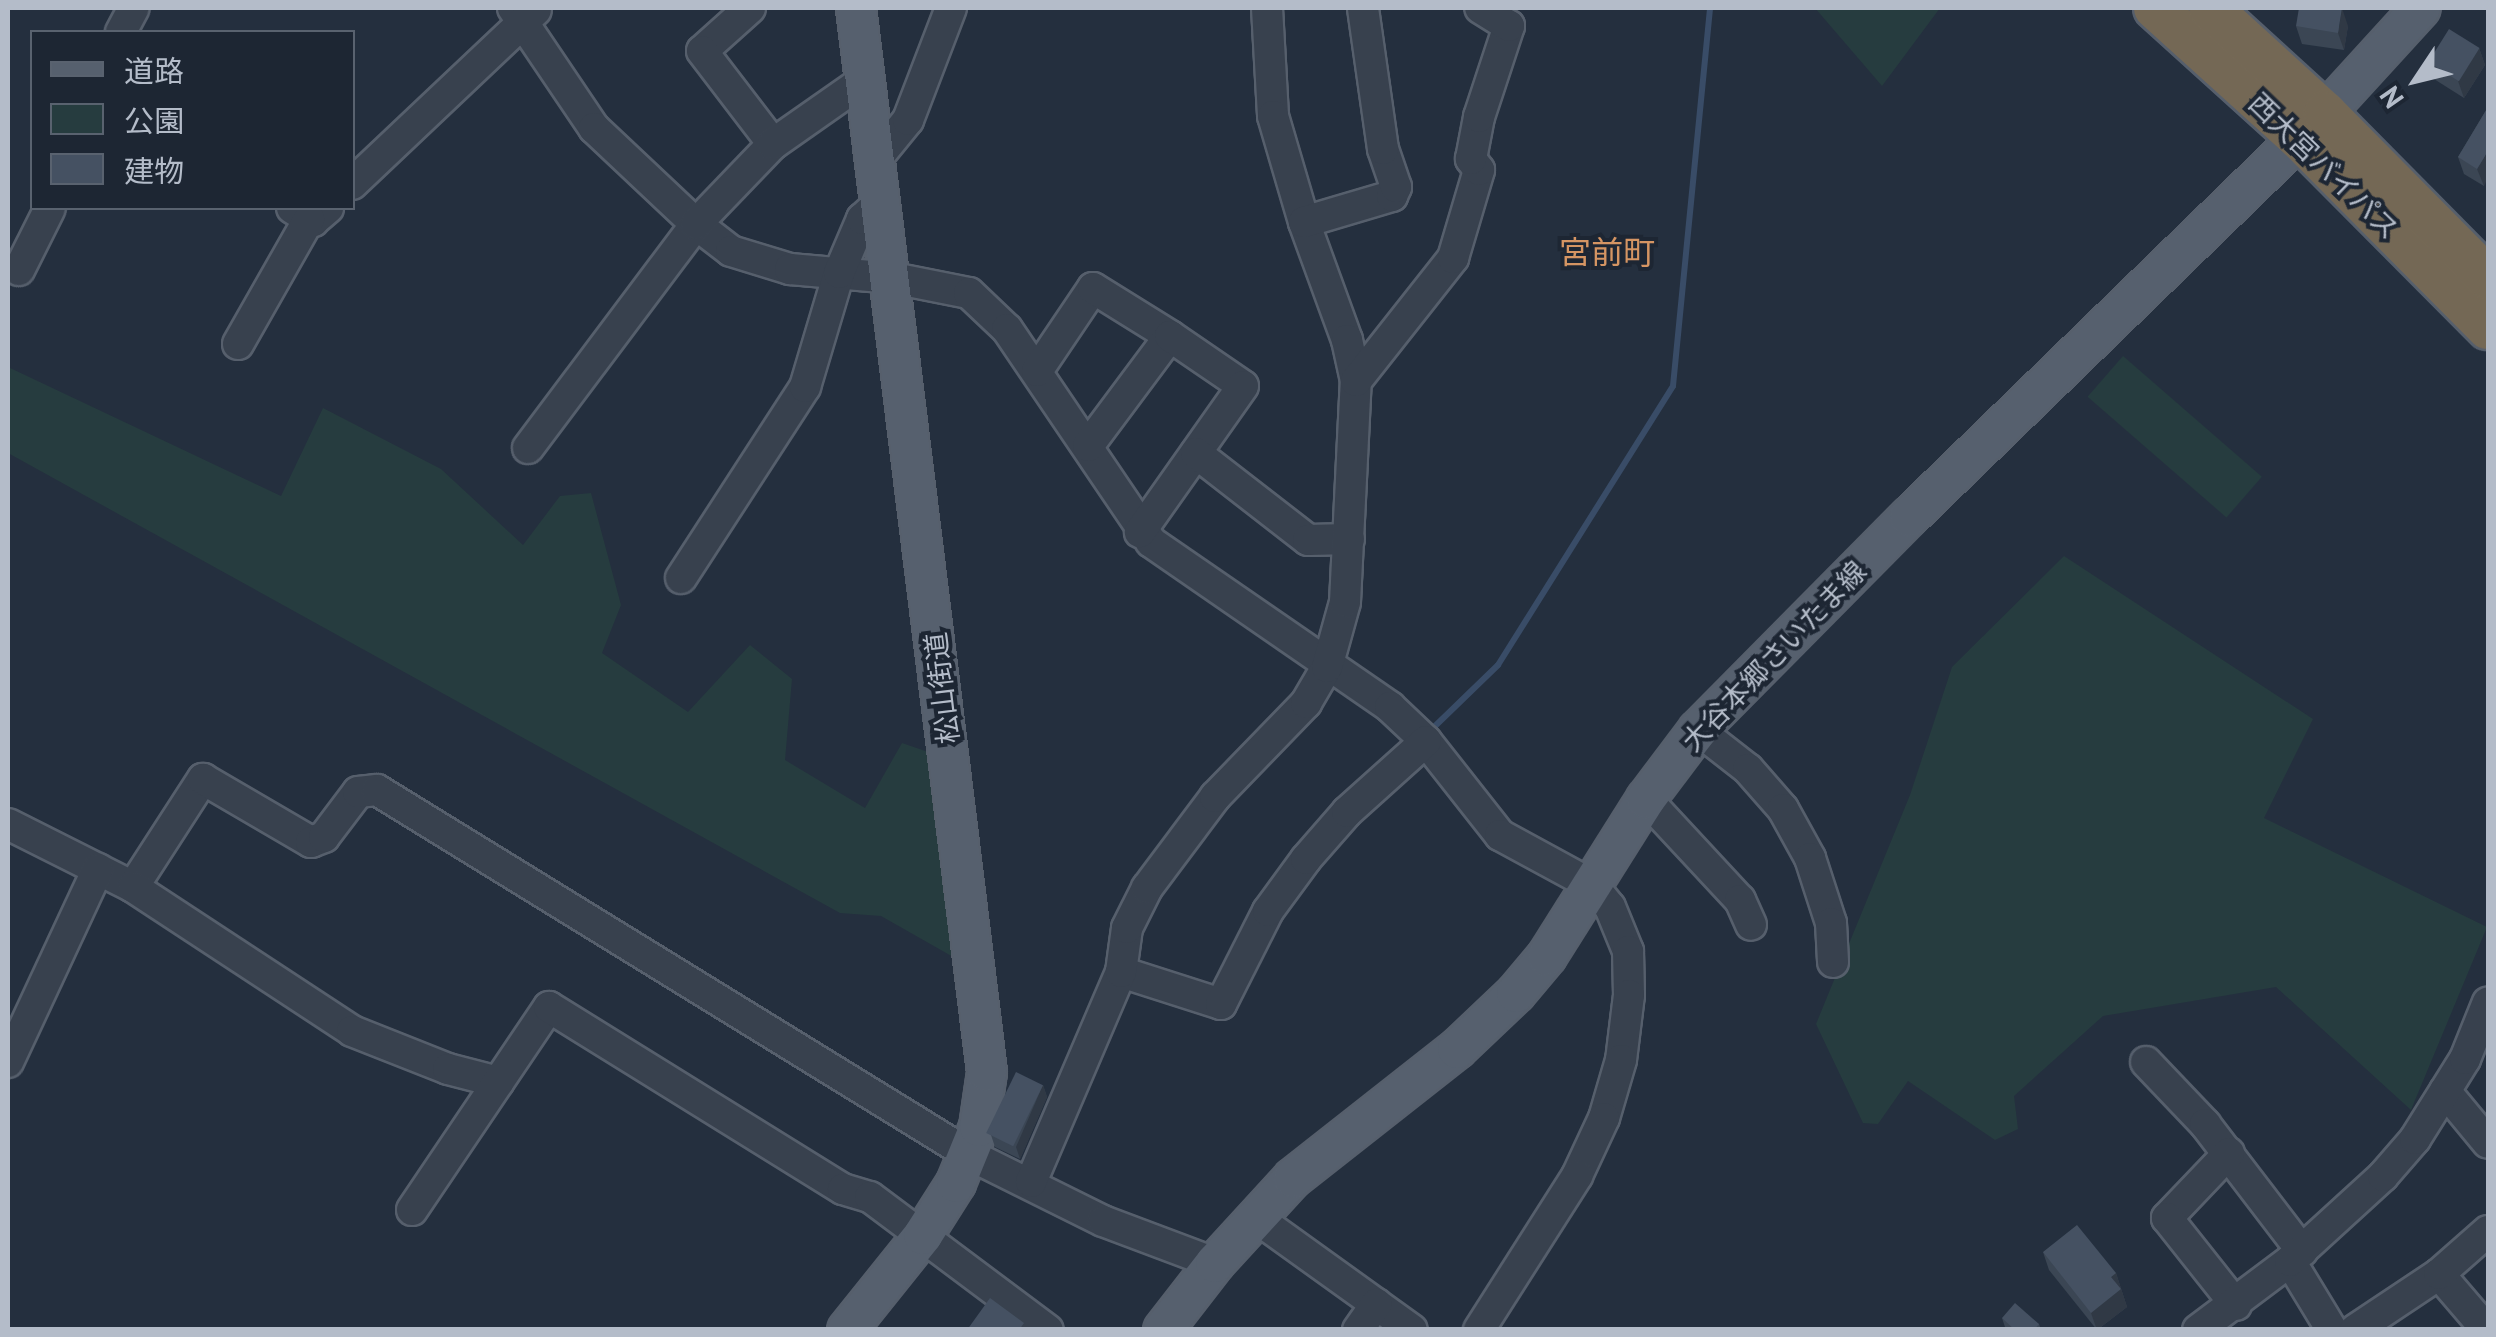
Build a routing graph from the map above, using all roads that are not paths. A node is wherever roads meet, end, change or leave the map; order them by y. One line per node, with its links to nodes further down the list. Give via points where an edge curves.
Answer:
1 (134, 8): 12 (street)
2 (856, 8): 13 (main road, 松山街道)
3 (951, 8): 16 (street, via 908,120)
4 (1267, 8): 21 (street, via 1273,116)
5 (1364, 8): 21 (street, via 1383,149 1396,187 1392,196)
6 (1480, 8): 31 (street, via 1509,26 1479,117 1471,159 1479,170 1453,258)
7 (2155, 8): 14 (highway, 西大宮バイパス)
8 (2210, 8): 14 (highway, 西大宮バイパス)
9 (2420, 8): 14 (main road, 大谷本郷さいたま線)
10 (525, 12): 17 (street); 22 (street, via 594,128)
11 (736, 12): 15 (street, via 702,51)
12 (121, 30)
13 (866, 79): 15 (street); 16 (main road, 松山街道)
14 (2312, 126): 26 (highway, 西大宮バイパス); 27 (highway, 西大宮バイパス); 39 (main road, 大谷本郷さいたま線)
15 (774, 144): 22 (street)
16 (877, 158): 18 (main road, 松山街道)
17 (355, 181)
18 (883, 200): 24 (street, via 862,219); 25 (main road, 松山街道)
19 (49, 210): 23 (street)
20 (309, 211): 29 (street)
21 (1304, 222): 31 (street, via 1348,340)
22 (696, 224): 24 (street, via 731,251 790,269); 33 (street)
23 (19, 270)
24 (839, 273): 25 (street); 37 (street, via 805,387)
25 (893, 278): 30 (street, via 968,293 1007,328); 56 (main road, 松山街道, via 986,1036 986,1099)
26 (2488, 278)
27 (2488, 328)
28 (1170, 336): 30 (street, via 1093,288); 32 (street); 34 (street, via 1243,386)
29 (238, 344)
30 (1037, 371): 32 (street)
31 (1356, 382): 36 (street)
32 (1088, 446): 35 (street)
33 (528, 448)
34 (1196, 453): 35 (street); 36 (street, via 1308,540)
35 (1140, 532): 38 (street)
36 (1349, 539): 38 (street, via 1346,602)
37 (681, 578)
38 (1327, 668): 40 (street, via 1390,707); 48 (street, via 1306,703 1214,797 1147,888 1127,928)
39 (1698, 730): 41 (main road, 大谷本郷さいたま線); 47 (street, via 1748,769 1783,809 1826,906)
40 (1426, 741): 44 (street, via 1500,835); 48 (street, via 1306,859 1268,912 1220,1004)
41 (1646, 799): 44 (main road, 大谷本郷さいたま線); 46 (street, via 1740,900)
42 (8, 824): 43 (street)
43 (98, 869): 45 (street); 50 (street)
44 (1592, 885): 59 (main road, 大谷本郷さいたま線, via 1547,956 1488,1022 1293,1178); 72 (street, via 1610,907 1628,951 1621,1060 1577,1176)
45 (133, 886): 52 (street, via 352,1032); 56 (street, via 202,779 311,842 324,836 358,792 377,790)
46 (1751, 925)
47 (1833, 962)
48 (1121, 972): 57 (street)
49 (2488, 1002): 53 (street)
50 (8, 1062)
51 (2146, 1062): 55 (street)
52 (498, 1082): 58 (street); 61 (street, via 549,1007 843,1189 870,1197)
53 (2445, 1090): 54 (street); 62 (street, via 2384,1176)
54 (2488, 1143)
55 (2229, 1153): 62 (street); 66 (street, via 2167,1218)
56 (970, 1155): 57 (street); 61 (main road, 松山街道)
57 (1032, 1182): 63 (street, via 1103,1222)
58 (412, 1210)
59 (1256, 1217): 63 (main road, 大谷本郷さいたま線); 65 (street)
60 (2488, 1231): 64 (street)
61 (922, 1235): 67 (main road, 松山街道); 68 (street)
62 (2296, 1256): 66 (street); 74 (street)
63 (1215, 1263): 69 (main road, 大谷本郷さいたま線)
64 (2439, 1274): 75 (street); 76 (street)
65 (1376, 1304): 70 (street); 71 (street)
66 (2236, 1306): 73 (street)
67 (850, 1328)
68 (1048, 1330)
69 (1163, 1330)
70 (1358, 1330)
71 (1412, 1330)
72 (1480, 1330)
73 (2198, 1330)
74 (2332, 1330)
75 (2355, 1330)
76 (2487, 1330)

